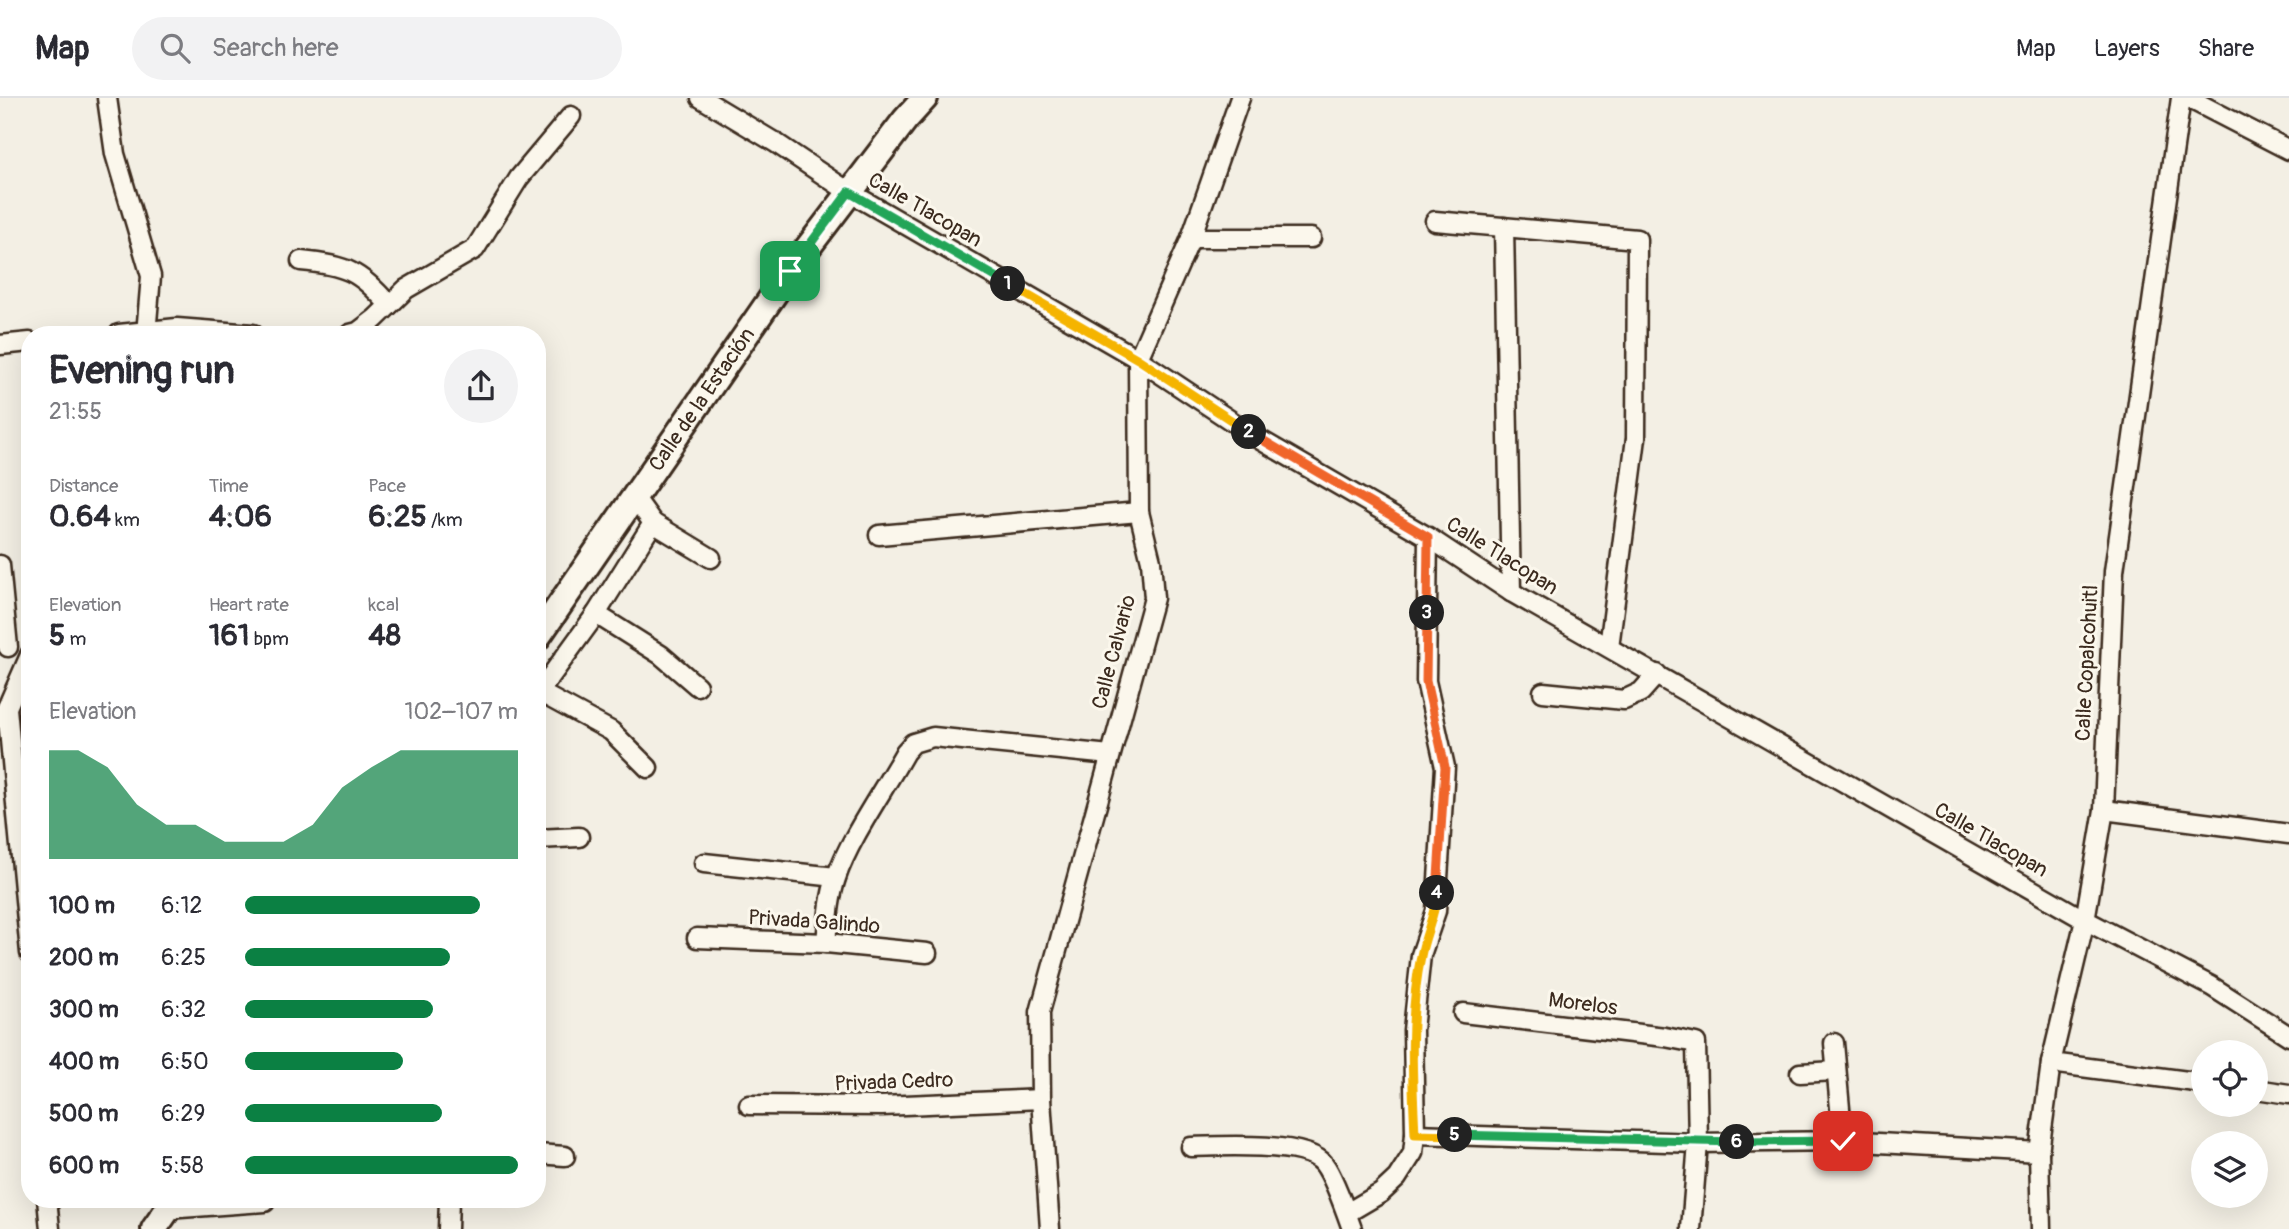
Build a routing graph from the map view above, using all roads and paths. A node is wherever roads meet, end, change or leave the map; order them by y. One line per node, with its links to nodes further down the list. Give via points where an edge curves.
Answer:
1 (107, 98): 16 (street, via 115,154 151,276)
2 (701, 98): 9 (street, Calle Tlacopan)
3 (925, 98): 9 (street, Calle de la Estación)
4 (1240, 98): 12 (street, Calle Calvario)
5 (2181, 98): 42 (street, Calle Copalcohuitl, via 2114,571)
6 (2188, 98): 8 (street)
7 (570, 116): 15 (street, via 519,178 475,249 406,289)
8 (2289, 150)
9 (849, 192): 20 (street, Calle Tlacopan); 21 (street, Calle de la Estación)
10 (1435, 221): 11 (street)
11 (1504, 227): 28 (street); 32 (street, via 1637,239 1636,438)
12 (1191, 238): 13 (street); 20 (street, Calle Calvario)
13 (1311, 238)
14 (301, 261): 15 (street, via 348,270 371,284)
15 (389, 305): 17 (street)
16 (147, 326)
17 (366, 326)
18 (21, 343): 19 (street)
19 (0, 345)
20 (1138, 359): 22 (street, Calle Calvario); 25 (street, Calle Tlacopan, via 1257,438)
21 (635, 498): 23 (street); 30 (street, Calle de la Estación)
22 (1139, 512): 24 (street); 40 (street, Calle Calvario, via 1154,598)
23 (653, 523): 26 (street); 29 (street)
24 (879, 535)
25 (1428, 537): 28 (street, Calle Tlacopan); 64 (street, via 1426,681 1445,767 1436,911 1421,955 1413,1030)
26 (710, 558)
27 (0, 565): 31 (street)
28 (1511, 592): 32 (street, Calle Tlacopan)
29 (596, 614): 35 (street); 36 (street)
30 (546, 625)
31 (4, 647)
32 (1609, 647): 33 (street, Calle Tlacopan)
33 (1657, 674): 37 (street, via 1641,692 1624,700); 49 (street, Calle Tlacopan)
34 (21, 675): 39 (street)
35 (546, 683)
36 (697, 685)
37 (1543, 692)
38 (546, 698): 41 (street, via 611,731)
39 (3, 716): 46 (street)
40 (1110, 755): 48 (street, via 921,738 905,752); 62 (street, Calle Calvario, via 1040,1012)
41 (648, 768)
42 (2104, 810): 43 (street); 49 (street, Calle Copalcohuitl)
43 (2289, 834)
44 (579, 836): 45 (street)
45 (546, 838)
46 (21, 840)
47 (704, 863): 48 (street)
48 (836, 877): 51 (street)
49 (2085, 920): 54 (street, Calle Tlacopan, via 2211,986); 56 (street, Calle Copalcohuitl)
50 (698, 938): 51 (street, Privada Galindo)
51 (826, 943): 52 (street, Privada Galindo)
52 (927, 953)
53 (1464, 1013): 66 (street, Morelos, via 1696,1043)
54 (2289, 1036)
55 (1833, 1043): 57 (street)
56 (2051, 1063): 59 (street); 68 (street, Calle Copalcohuitl)
57 (1836, 1071): 58 (street); 65 (street)
58 (1800, 1073)
59 (2191, 1081)
60 (2268, 1091): 61 (street)
61 (2289, 1094)
62 (1041, 1099): 63 (street, Privada Cedro, via 882,1106); 78 (street, Calle Calvario)
63 (749, 1105)
64 (1415, 1134): 66 (street); 75 (street, via 1413,1153 1397,1178)
65 (1843, 1141): 66 (street); 68 (street)
66 (1698, 1143): 79 (street)
67 (1191, 1147): 75 (street, via 1254,1145 1307,1153 1324,1163)
68 (2039, 1152): 80 (street, Calle Copalcohuitl)
69 (546, 1155): 70 (street)
70 (565, 1156)
71 (48, 1208): 76 (street)
72 (206, 1208): 74 (street)
73 (449, 1208): 77 (street)
74 (166, 1212)
75 (1349, 1221)
76 (50, 1229)
77 (448, 1229)
78 (1050, 1229)
79 (1691, 1229)
80 (2041, 1229)

